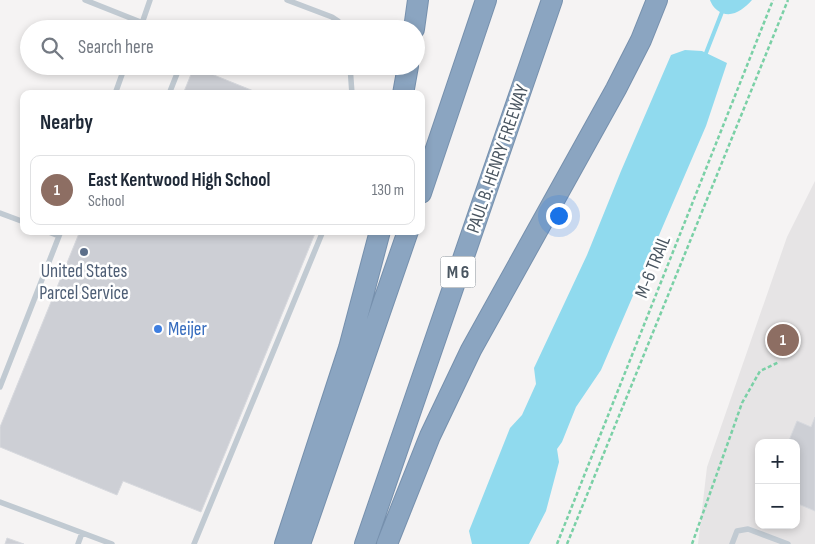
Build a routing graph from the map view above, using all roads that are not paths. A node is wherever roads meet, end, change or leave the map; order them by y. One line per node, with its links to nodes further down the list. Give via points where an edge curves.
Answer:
1 (86, 0): 8 (lane)
2 (150, 0): 9 (lane)
3 (288, 0): 10 (lane)
4 (418, 0): 11 (highway)
5 (486, 0): 20 (highway)
6 (552, 0): 35 (highway, PAUL B. HENRY FREEWAY / M 6)
7 (657, 0): 36 (highway, via 616,89 467,358 430,436)
8 (129, 20)
9 (144, 20)
10 (336, 20)
11 (415, 20)
12 (121, 75): 16 (lane)
13 (176, 75): 17 (lane)
14 (351, 75): 18 (lane)
15 (406, 75): 19 (highway)
16 (116, 90)
17 (171, 90)
18 (352, 90)
19 (404, 90)
20 (425, 181)
21 (0, 213): 22 (lane)
22 (20, 220)
23 (60, 235): 27 (lane)
24 (321, 235): 32 (lane)
25 (379, 235): 33 (highway, via 346,357)
26 (407, 235): 34 (highway)
27 (0, 387)
28 (0, 502): 29 (lane)
29 (82, 533): 30 (lane); 31 (lane)
30 (78, 544)
31 (112, 544)
32 (194, 544)
33 (285, 544)
34 (300, 544)
35 (365, 544)
36 (388, 544)
37 (732, 544): 38 (lane, via 737,531 748,529)
38 (788, 544)

